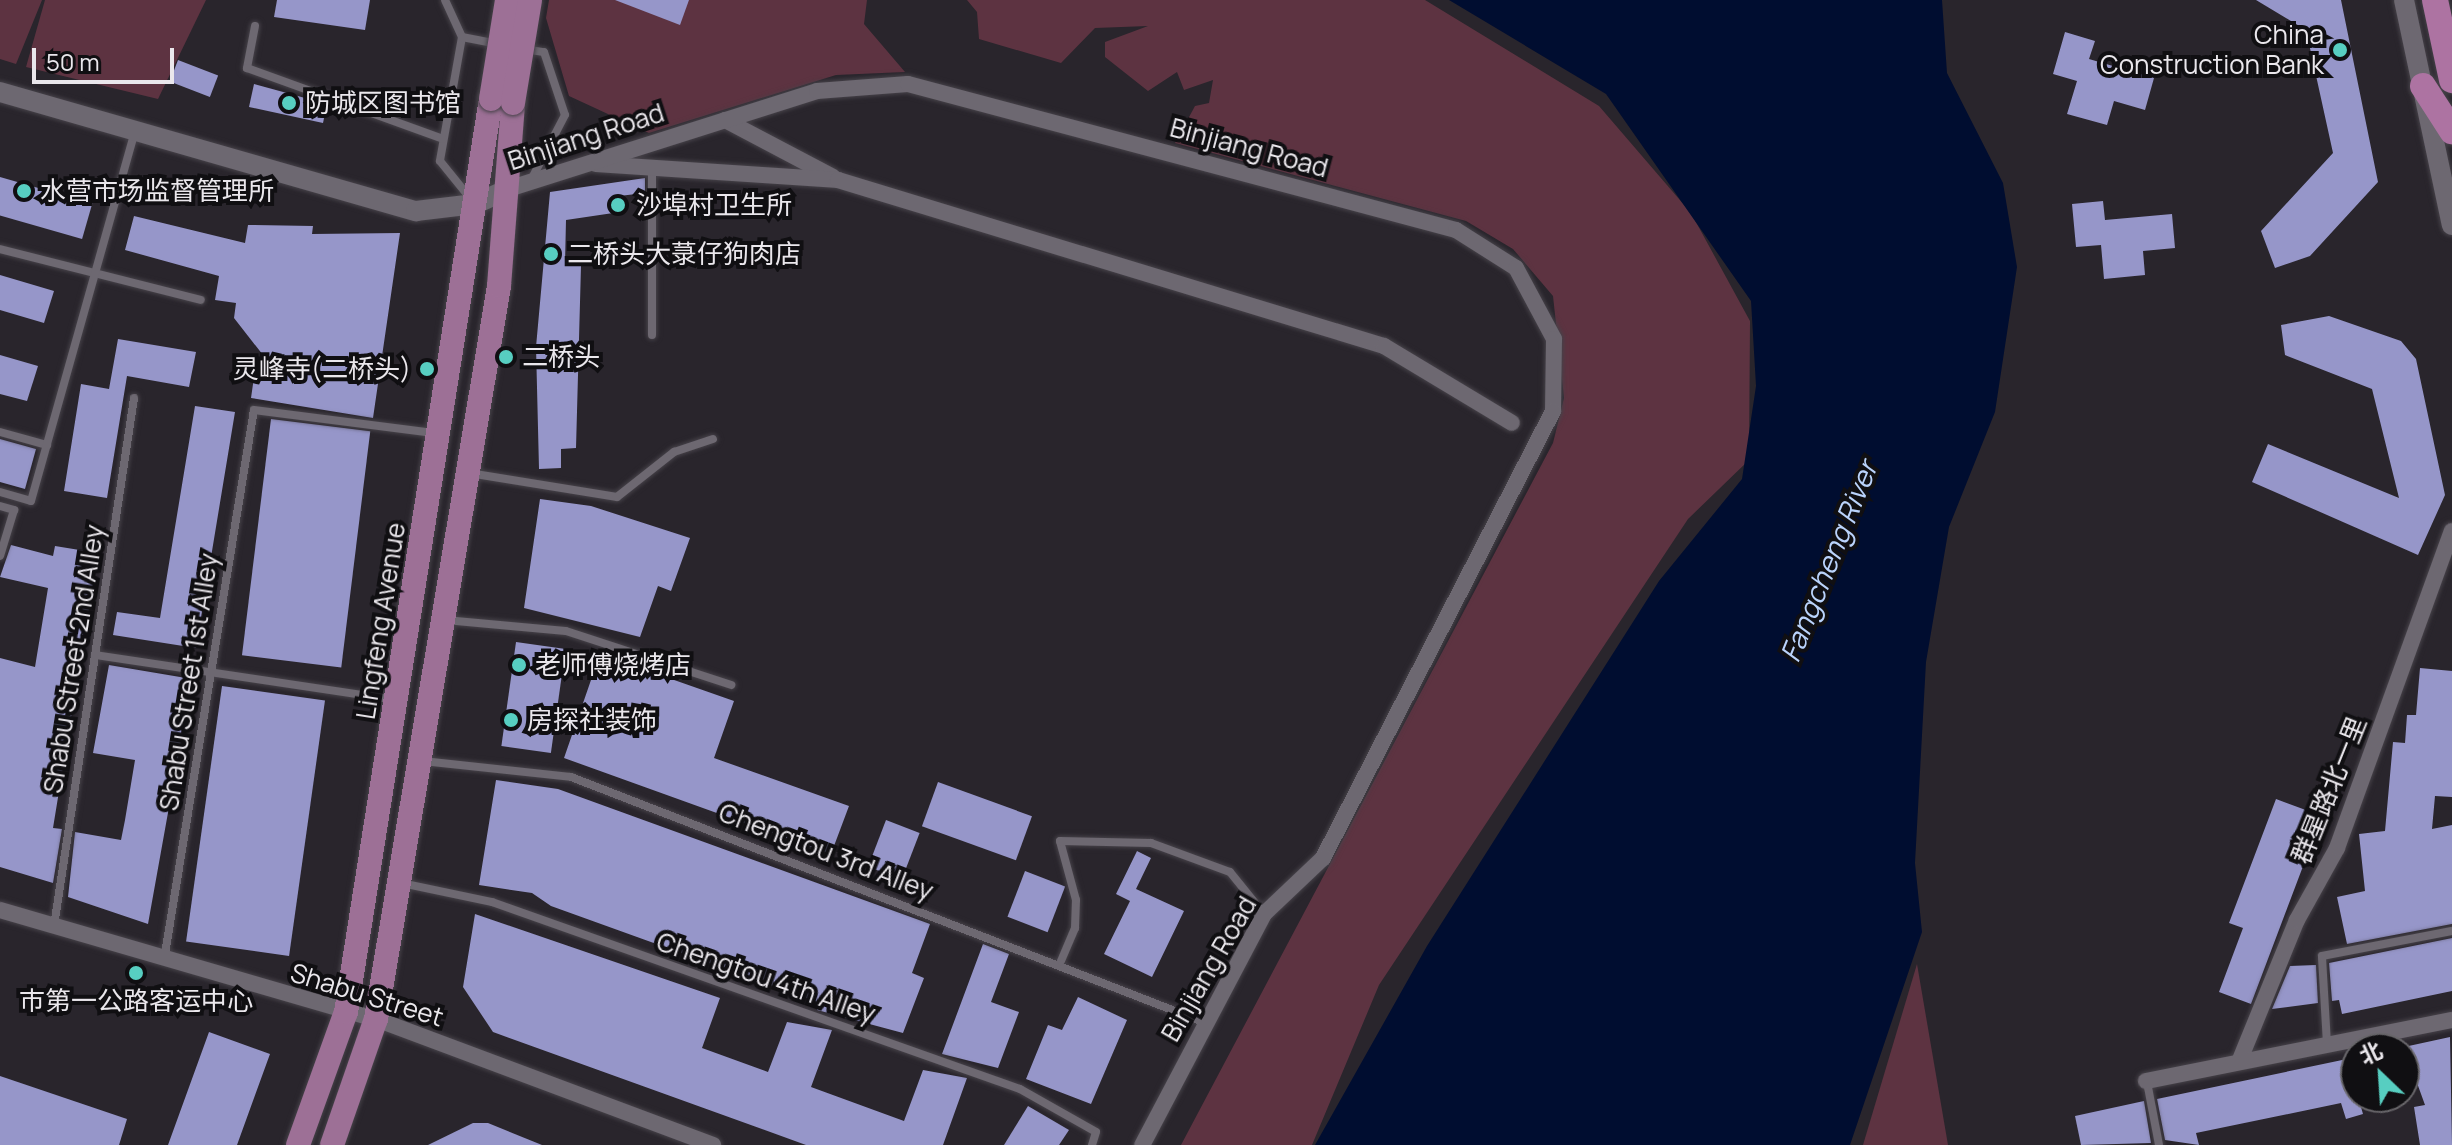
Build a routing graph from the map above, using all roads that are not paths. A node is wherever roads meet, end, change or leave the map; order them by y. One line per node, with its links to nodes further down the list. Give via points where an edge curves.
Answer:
1 (445, 0): 7 (lane)
2 (507, 0): 11 (main road, bridge)
3 (530, 0): 11 (main road, bridge)
4 (2435, 0): 8 (highway)
5 (2403, 1): 9 (street)
6 (255, 26): 15 (lane, via 247,68)
7 (462, 37): 15 (lane); 18 (lane, via 544,52 565,115)
8 (2452, 80)
9 (2423, 86): 14 (highway); 22 (street)
10 (0, 92): 13 (street, Binjiang Road)
11 (502, 101): 20 (main road); 21 (main road, Lingfeng Avenue)
12 (725, 120): 16 (street, Binjiang Road); 19 (street); 46 (street, Binjiang Road, via 817,91 908,84 1456,230 1516,268 1554,339 1553,411 1323,858)
13 (135, 131): 21 (street, Binjiang Road, via 416,211); 24 (lane)
14 (2452, 131)
15 (443, 139): 21 (lane, via 440,161)
16 (588, 164): 17 (street); 18 (street, Binjiang Road)
17 (652, 168): 19 (street); 26 (lane)
18 (532, 179): 20 (street, Binjiang Road)
19 (838, 180): 28 (street, via 1384,346)
20 (508, 189): 21 (street, Binjiang Road); 33 (main road)
21 (475, 204): 30 (main road, Lingfeng Avenue)
22 (2452, 225)
23 (0, 249): 24 (lane)
24 (94, 276): 25 (lane); 32 (lane)
25 (201, 300)
26 (652, 335)
27 (134, 398): 39 (lane, Shabu Street 2nd Alley)
28 (1512, 423)
29 (0, 432): 32 (lane)
30 (440, 434): 40 (lane, Shabu Street 1st Alley, via 254,410); 42 (main road, Lingfeng Avenue)
31 (713, 439): 33 (lane, via 674,452 617,497)
32 (47, 445): 34 (lane, via 31,501)
33 (468, 473): 38 (main road)
34 (0, 492)
35 (0, 506): 37 (lane, via 14,510)
36 (2452, 531): 56 (street, 群星路北一里, via 2337,848 2297,920)
37 (0, 556)
38 (444, 620): 41 (lane, via 566,631); 43 (main road)
39 (95, 655): 40 (lane); 47 (lane, Shabu Street 2nd Alley)
40 (211, 672): 42 (lane); 49 (lane, Shabu Street 1st Alley)
41 (731, 685)
42 (397, 700): 51 (main road, Lingfeng Avenue)
43 (421, 761): 44 (main road); 50 (lane, Chengtou 3rd Alley, via 571,777)
44 (400, 883): 52 (main road); 61 (lane, Chengtou 4th Alley, via 492,902 1020,1089 1096,1132)
45 (0, 910): 47 (street, Shabu Street)
46 (1264, 914): 50 (lane, via 1230,872 1151,843 1060,841 1076,900 1075,928); 54 (street, Binjiang Road)
47 (54, 926): 49 (street, Shabu Street)
48 (2452, 931): 55 (lane, via 2322,956)
49 (164, 960): 51 (street, Shabu Street)
50 (1061, 961): 54 (lane, Chengtou 3rd Alley)
51 (346, 1012): 52 (street, Shabu Street); 58 (main road, Lingfeng Avenue)
52 (376, 1019): 59 (main road); 60 (street, Shabu Street)
53 (2452, 1020): 55 (street)
54 (1206, 1023): 62 (street, Binjiang Road)
55 (2327, 1044): 56 (street)
56 (2239, 1062): 57 (street)
57 (2146, 1081): 63 (lane)
58 (298, 1145)
59 (332, 1145)
60 (713, 1145)
61 (1092, 1145)
62 (1142, 1145)
63 (2159, 1145)

